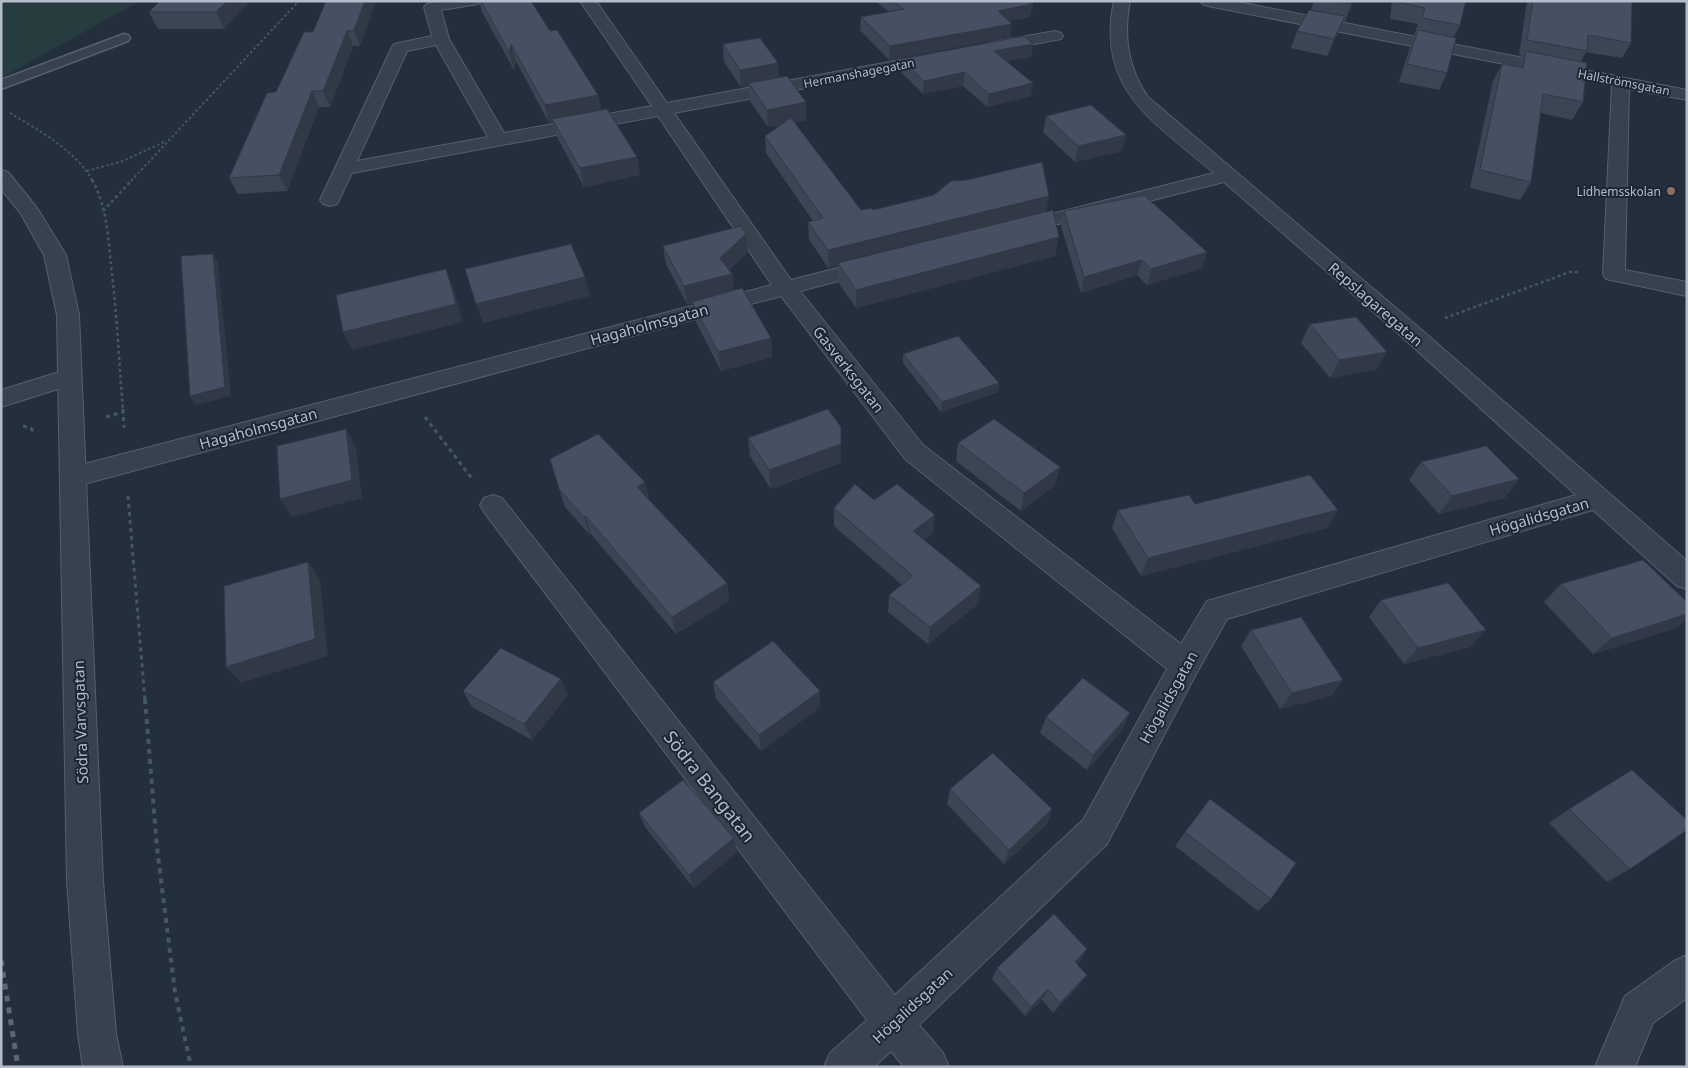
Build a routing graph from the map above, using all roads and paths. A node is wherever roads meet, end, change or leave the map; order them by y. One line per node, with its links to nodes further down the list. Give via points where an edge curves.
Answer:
1 (299, 1): 15 (path)
2 (473, 1): 8 (street, via 432,7)
3 (588, 1): 14 (street, Gasverksgatan)
4 (1122, 1): 20 (street, Repslagaregatan, via 1119,23 1124,68 1132,87 1142,101)
5 (1208, 1): 11 (street, Hallströmsgatan)
6 (1055, 36): 9 (street)
7 (124, 38): 12 (lane)
8 (441, 39): 16 (street); 17 (street, via 400,47)
9 (977, 50)
10 (957, 54): 14 (street, Hermanshagegatan)
11 (1621, 82): 13 (street, Hallströmsgatan); 25 (street)
12 (1, 84)
13 (1687, 95)
14 (662, 110): 16 (street, Hermanshagegatan); 26 (street, Gasverksgatan)
15 (170, 138): 18 (path, via 123,161); 22 (path)
16 (499, 140): 17 (street, Hermanshagegatan)
17 (344, 169): 21 (street)
18 (88, 172)
19 (1, 176): 29 (street, Södra Varvsgatan, via 30,212 55,255 68,315)
20 (1226, 176): 23 (street); 28 (street, Repslagaregatan)
21 (330, 200)
22 (103, 211)
23 (998, 234)
24 (892, 260): 26 (street, Hagaholmsgatan)
25 (1614, 274): 27 (street); 28 (path, via 1570,272)
26 (785, 287): 30 (street, Hagaholmsgatan); 37 (street, Gasverksgatan, via 914,452)
27 (1687, 289)
28 (1408, 331): 34 (street, Repslagaregatan)
29 (69, 377): 31 (street); 33 (street, Södra Varvsgatan)
30 (403, 389): 32 (street, Hagaholmsgatan); 35 (path)
31 (1, 399)
32 (126, 463): 33 (street, Hagaholmsgatan); 41 (path, via 157,848 175,992)
33 (73, 478): 40 (street, Södra Varvsgatan, via 85,881 97,1034)
34 (1598, 498): 36 (street, Repslagaregatan); 37 (street, Högalidsgatan, via 1217,610)
35 (493, 505): 39 (street, Södra Bangatan)
36 (1687, 578)
37 (1185, 665): 39 (street, Högalidsgatan, via 1094,832)
38 (1687, 974): 44 (street, via 1639,1010)
39 (893, 1023): 42 (street, Högalidsgatan); 43 (street, Södra Bangatan)
40 (103, 1067)
41 (191, 1067)
42 (844, 1067)
43 (929, 1067)
44 (1615, 1067)

